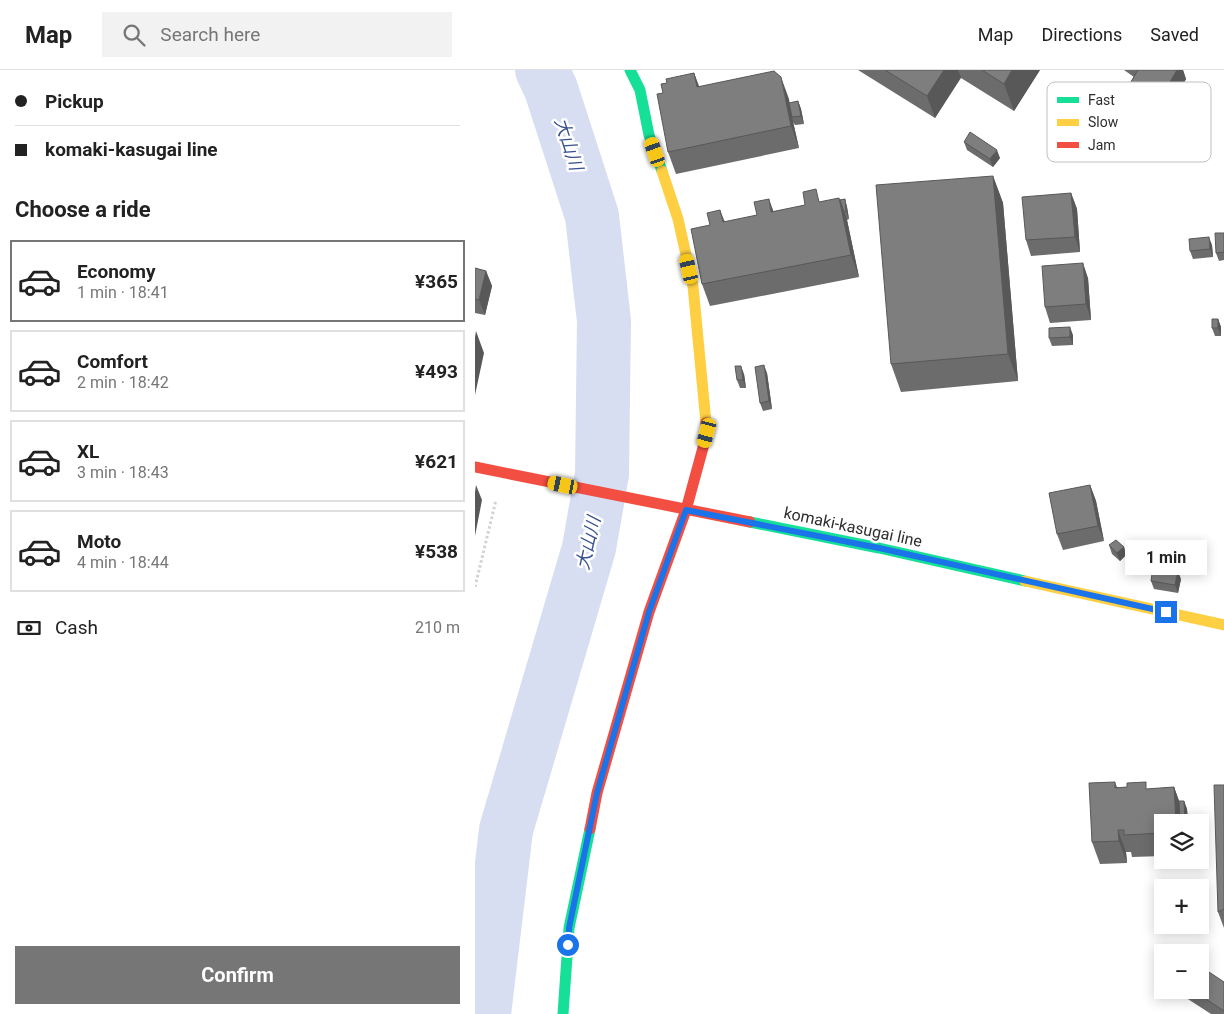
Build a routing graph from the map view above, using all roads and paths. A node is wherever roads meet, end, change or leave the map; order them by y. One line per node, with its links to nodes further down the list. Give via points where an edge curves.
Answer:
1 (630, 70): 4 (street, via 641,90 649,135 678,219 693,286 707,433)
2 (475, 467): 3 (street, komaki-kasugai line)
3 (503, 473): 4 (street, komaki-kasugai line); 5 (path)
4 (682, 509): 6 (street, komaki-kasugai line, via 879,548); 7 (street, via 597,793 569,928)
5 (475, 587)
6 (1224, 625)
7 (563, 1014)

